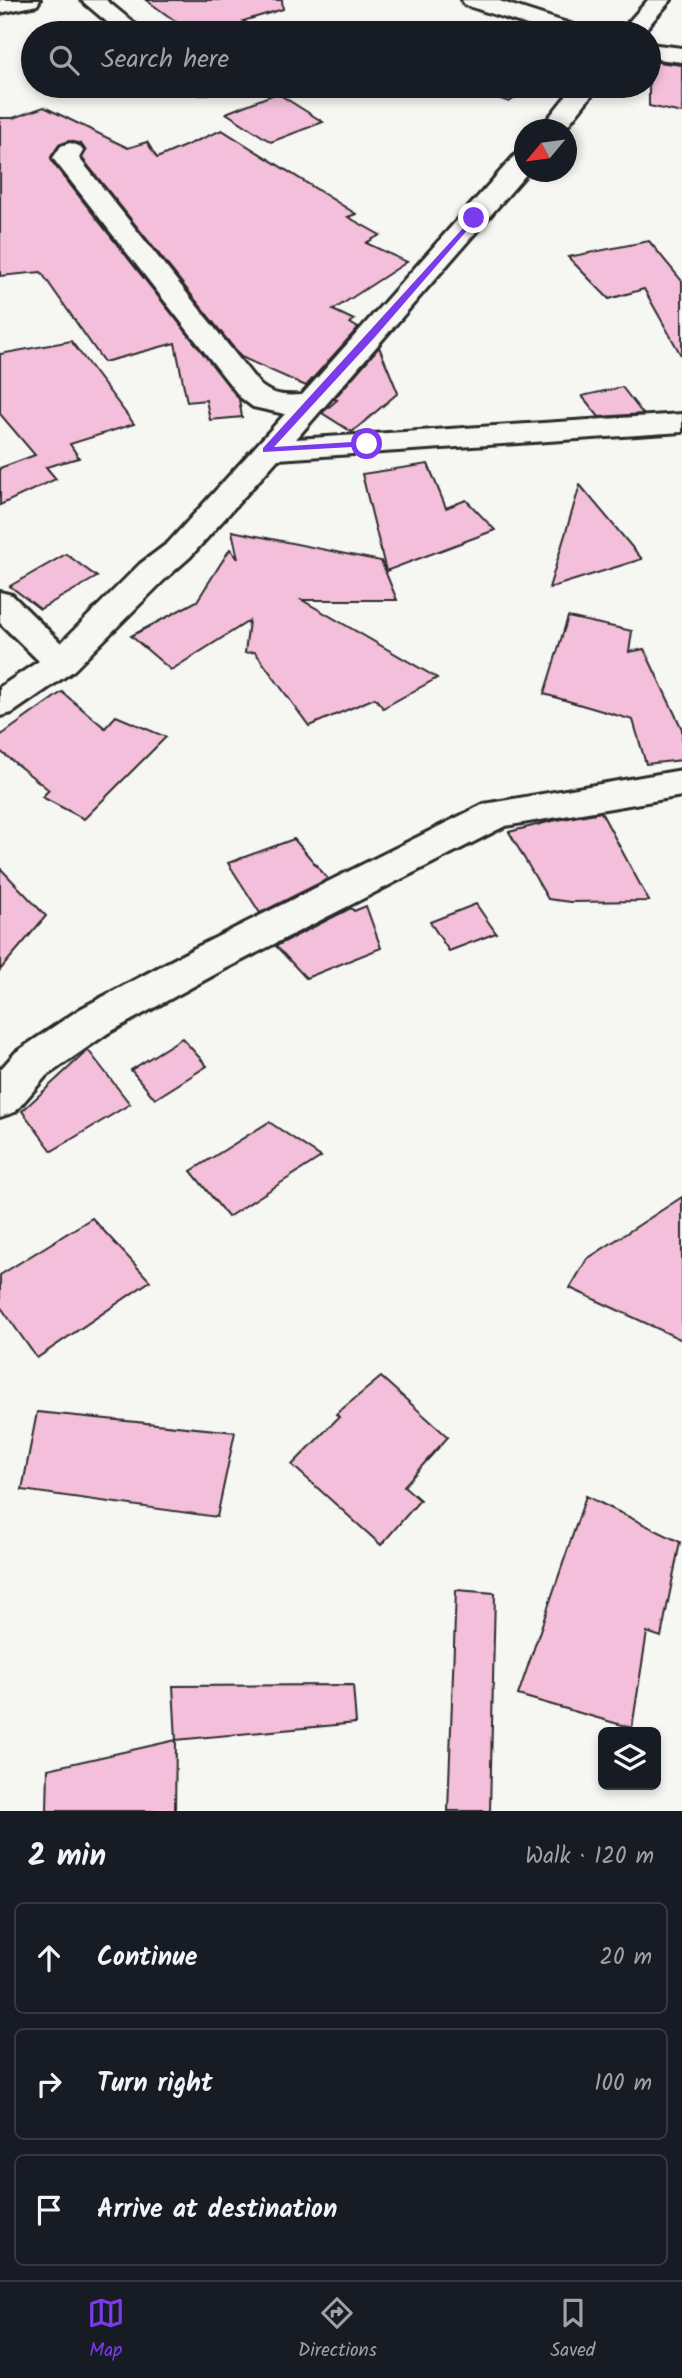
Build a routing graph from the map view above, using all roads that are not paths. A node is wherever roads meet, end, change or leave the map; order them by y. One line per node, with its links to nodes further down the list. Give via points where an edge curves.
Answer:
1 (29, 0): 5 (street)
2 (92, 0): 6 (street)
3 (473, 0): 7 (street)
4 (660, 0): 8 (street)
5 (0, 6)
6 (119, 21)
7 (538, 21)
8 (641, 21)
9 (661, 52): 10 (street)
10 (682, 55)
11 (577, 98): 12 (street)
12 (560, 119)
13 (71, 151): 15 (street, via 68,161 250,391 261,402)
14 (514, 171): 15 (street)
15 (309, 404): 17 (street)
16 (682, 423): 17 (street)
17 (266, 450): 19 (street, via 179,550)
18 (0, 603): 19 (street)
19 (61, 663): 20 (street)
20 (0, 704)
21 (682, 783): 22 (street, via 497,814 94,1021 31,1064)
22 (0, 1099)

